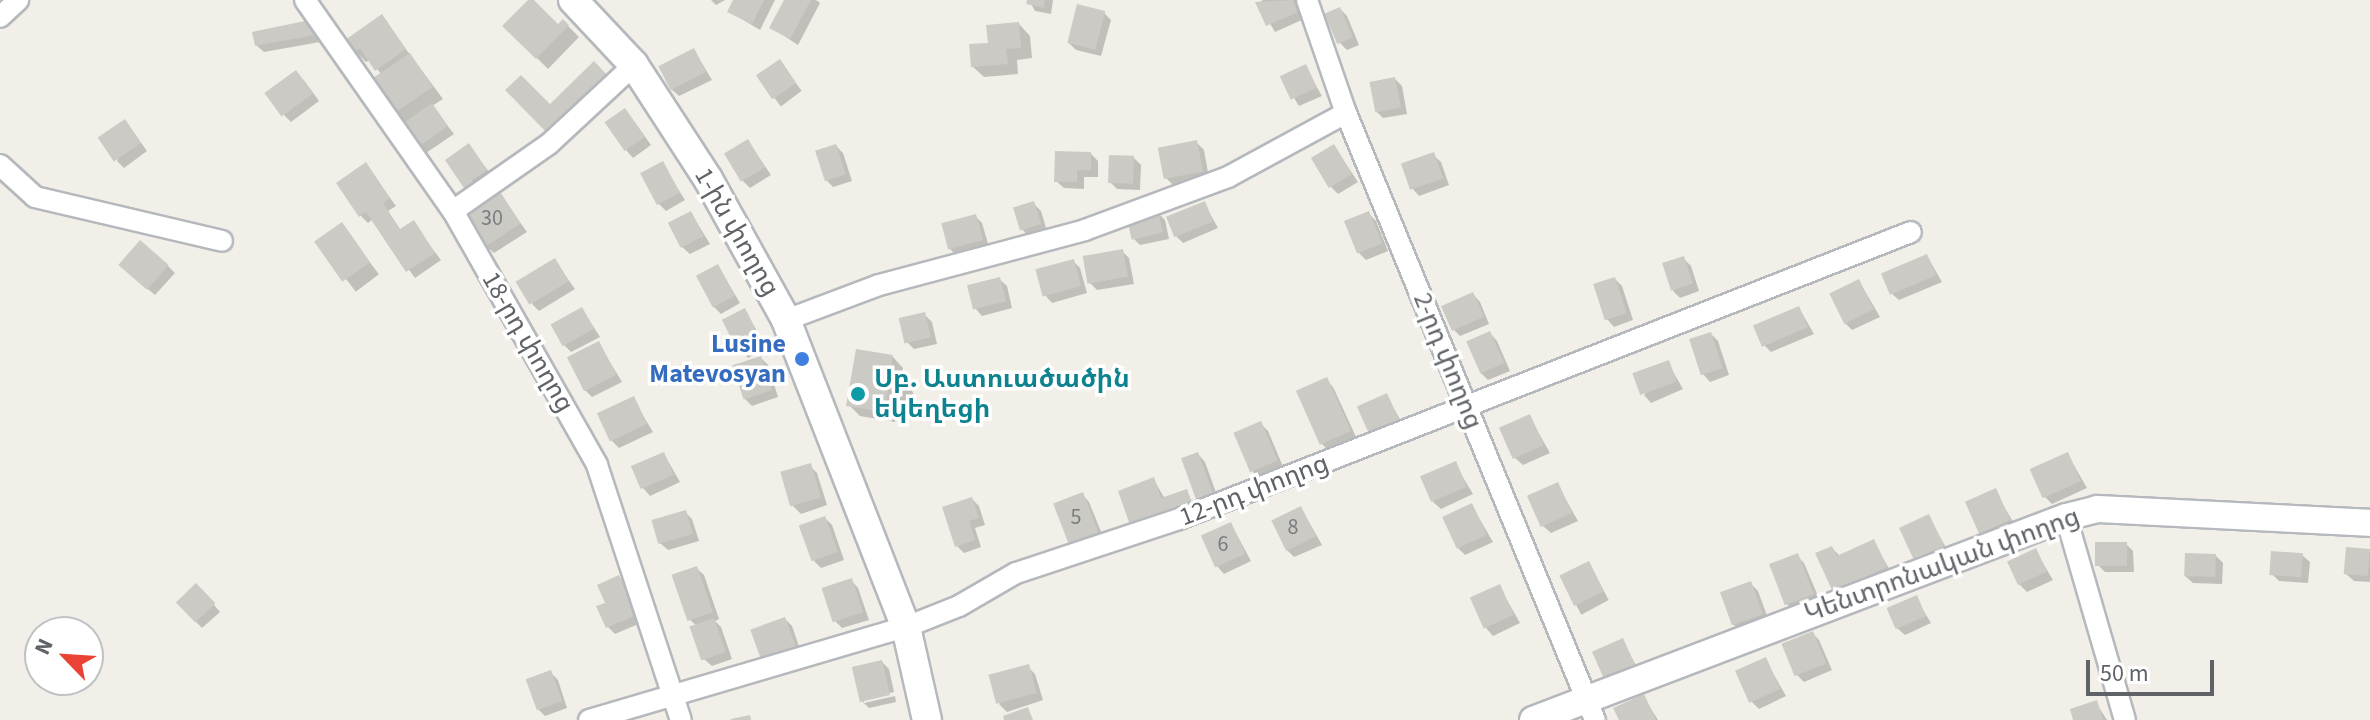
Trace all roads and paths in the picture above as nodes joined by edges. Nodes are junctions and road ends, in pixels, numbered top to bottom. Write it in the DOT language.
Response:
graph roads {
  1 [pos="18,0"];
  2 [pos="305,0"];
  3 [pos="573,0"];
  4 [pos="1307,0"];
  5 [pos="0,17"];
  6 [pos="634,65"];
  7 [pos="1346,113"];
  8 [pos="0,165"];
  9 [pos="453,211"];
  10 [pos="1911,232"];
  11 [pos="222,241"];
  12 [pos="786,320"];
  13 [pos="1467,407"];
  14 [pos="2066,517"];
  15 [pos="2370,523"];
  16 [pos="906,627"];
  17 [pos="676,697"];
  18 [pos="1591,709"];
  19 [pos="589,720"];
  20 [pos="681,720"];
  21 [pos="927,720"];
  22 [pos="1533,720"];
  23 [pos="2125,720"];
  1 -- 5 [label="street"];
  2 -- 9 [label="street, 18-րդ փողոց"];
  3 -- 6 [label="main road, 1-ին փողոց"];
  4 -- 7 [label="street, 2-րդ փողոց"];
  6 -- 9 [label="street"];
  6 -- 12 [label="main road, 1-ին փողոց"];
  7 -- 12 [label="street"];
  7 -- 13 [label="street, 2-րդ փողոց"];
  8 -- 11 [label="street"];
  9 -- 17 [label="street, 18-րդ փողոց"];
  10 -- 13 [label="street, 12-րդ փողոց"];
  12 -- 16 [label="main road, 1-ին փողոց"];
  13 -- 16 [label="street, 12-րդ փողոց"];
  13 -- 18 [label="street, 2-րդ փողոց"];
  14 -- 15 [label="street, Կենտրոնական փողոց"];
  14 -- 18 [label="street, Կենտրոնական փողոց"];
  14 -- 23 [label="street"];
  16 -- 17 [label="street, 12-րդ փողոց"];
  16 -- 21 [label="main road, 1-ին փողոց"];
  17 -- 19 [label="street, 12-րդ փողոց"];
  17 -- 20 [label="street, 18-րդ փողոց"];
  18 -- 22 [label="street, Կենտրոնական փողոց"];
}
